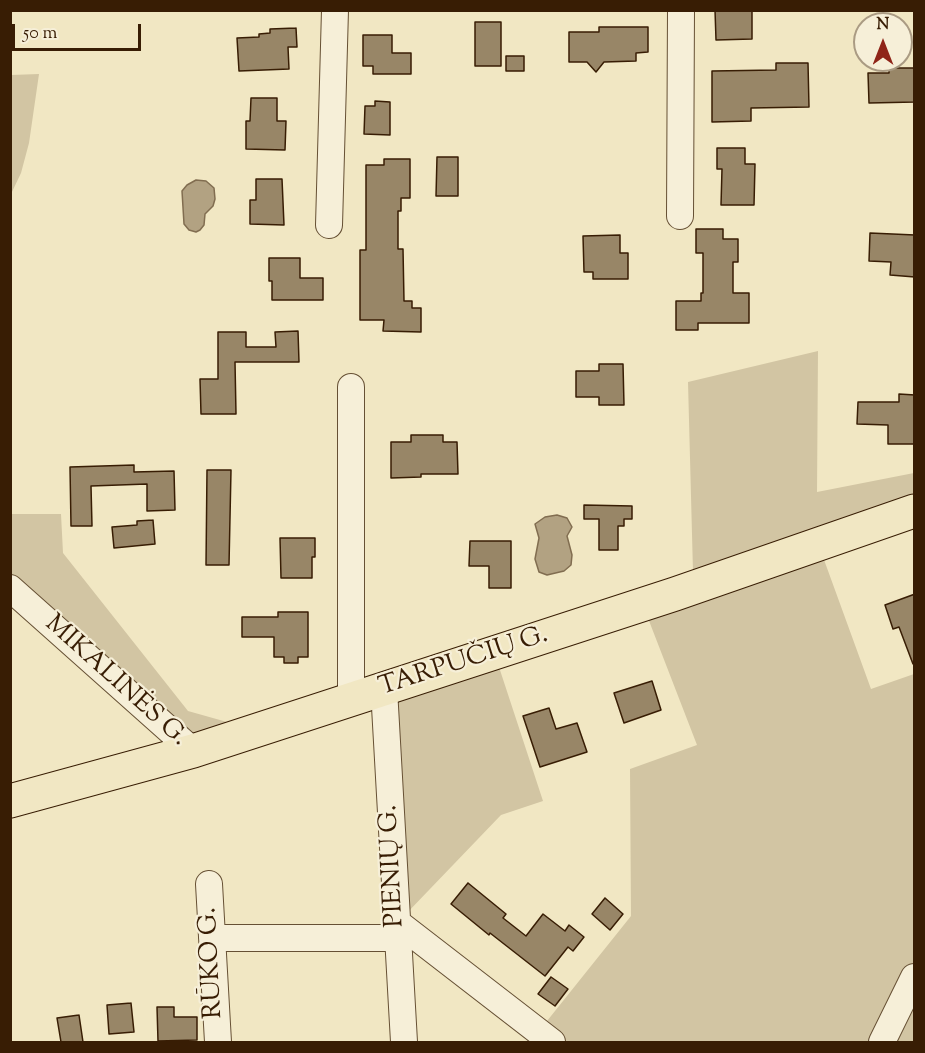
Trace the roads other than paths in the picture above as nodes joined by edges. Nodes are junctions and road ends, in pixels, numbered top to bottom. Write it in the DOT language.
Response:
graph roads {
  1 [pos="335,10"];
  2 [pos="681,10"];
  3 [pos="680,216"];
  4 [pos="329,225"];
  5 [pos="351,387"];
  6 [pos="915,511"];
  7 [pos="10,588"];
  8 [pos="384,689"];
  9 [pos="351,700"];
  10 [pos="194,751"];
  11 [pos="10,801"];
  12 [pos="209,884"];
  13 [pos="398,930"];
  14 [pos="212,938"];
  15 [pos="915,977"];
  16 [pos="218,1042"];
  17 [pos="404,1042"];
  18 [pos="552,1042"];
  19 [pos="882,1042"];
  1 -- 4 [label="street"];
  2 -- 3 [label="street"];
  5 -- 9 [label="street"];
  6 -- 8 [label="main road, TARPUČIŲ G."];
  7 -- 10 [label="street, MIKALINĖS G."];
  8 -- 9 [label="main road, TARPUČIŲ G."];
  8 -- 13 [label="street, PIENIŲ G."];
  9 -- 10 [label="main road, TARPUČIŲ G."];
  10 -- 11 [label="main road, TARPUČIŲ G."];
  12 -- 14 [label="street, RŪKO G."];
  13 -- 14 [label="street"];
  13 -- 17 [label="street, PIENIŲ G."];
  13 -- 18 [label="street"];
  14 -- 16 [label="street, RŪKO G."];
  15 -- 19 [label="street"];
}
